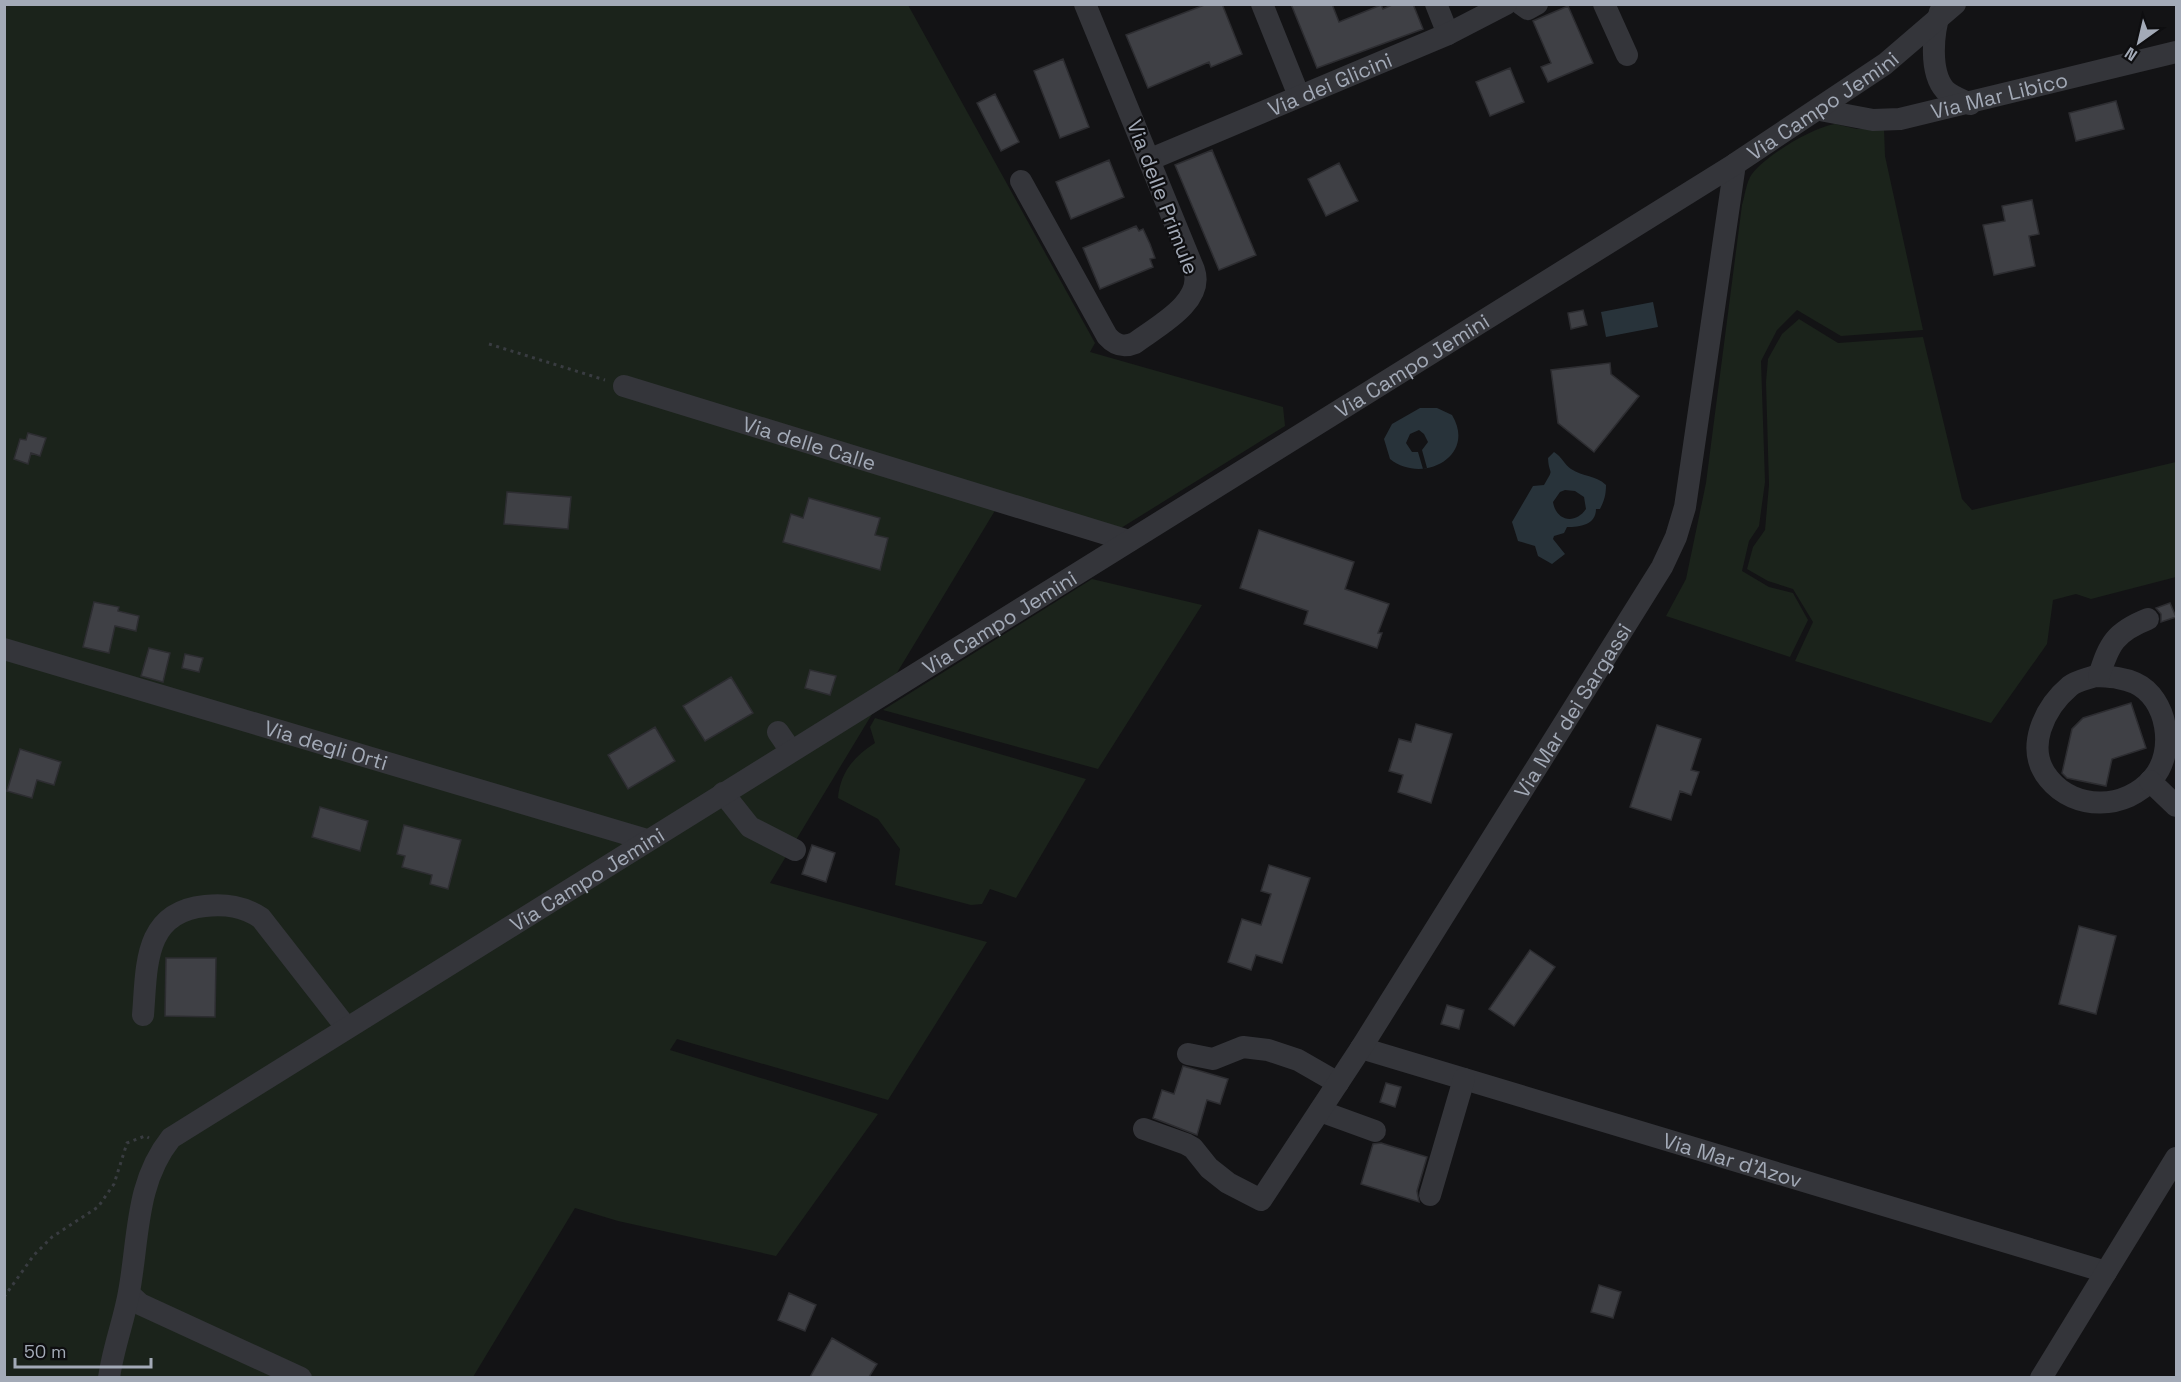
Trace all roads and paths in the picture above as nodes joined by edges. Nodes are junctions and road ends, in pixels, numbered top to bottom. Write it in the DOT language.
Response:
graph roads {
  1 [pos="1085,4"];
  2 [pos="1262,4"];
  3 [pos="1436,4"];
  4 [pos="1506,4"];
  5 [pos="1521,4"];
  6 [pos="1536,4"];
  7 [pos="1604,4"];
  8 [pos="1955,4"];
  9 [pos="1940,12"];
  10 [pos="1448,34"];
  11 [pos="2176,52"];
  12 [pos="1627,56"];
  13 [pos="1299,96"];
  14 [pos="1970,104"];
  15 [pos="1820,110"];
  16 [pos="1150,159"];
  17 [pos="1735,164"];
  18 [pos="1021,181"];
  19 [pos="489,344"];
  20 [pos="624,386"];
  21 [pos="1129,541"];
  22 [pos="2148,619"];
  23 [pos="4,649"];
  24 [pos="2099,676"];
  25 [pos="778,732"];
  26 [pos="791,751"];
  27 [pos="2150,781"];
  28 [pos="723,794"];
  29 [pos="2176,806"];
  30 [pos="647,840"];
  31 [pos="795,850"];
  32 [pos="143,1015"];
  33 [pos="346,1027"];
  34 [pos="1361,1048"];
  35 [pos="1188,1054"];
  36 [pos="1464,1079"];
  37 [pos="1338,1083"];
  38 [pos="1320,1111"];
  39 [pos="1144,1129"];
  40 [pos="1375,1131"];
  41 [pos="164,1147"];
  42 [pos="2176,1158"];
  43 [pos="1430,1195"];
  44 [pos="2106,1272"];
  45 [pos="129,1294"];
  46 [pos="4,1297"];
  47 [pos="109,1377"];
  48 [pos="301,1377"];
  49 [pos="2041,1377"];
  1 -- 16 [label="street, Via delle Primule"];
  2 -- 13 [label="street"];
  3 -- 10 [label="street"];
  4 -- 10 [label="street, Via dei Glicini"];
  5 -- 6 [label="street"];
  7 -- 12 [label="street"];
  8 -- 9 [label="street, Via Campo Jemini"];
  9 -- 14 [label="street"];
  9 -- 15 [label="street, Via Campo Jemini"];
  10 -- 13 [label="street, Via dei Glicini"];
  11 -- 14 [label="street, Via Mar Libico"];
  13 -- 16 [label="street, Via dei Glicini"];
  14 -- 15 [label="street, Via Mar Libico"];
  15 -- 17 [label="street, Via Campo Jemini"];
  16 -- 18 [label="street, Via delle Primule"];
  17 -- 21 [label="street, Via Campo Jemini"];
  17 -- 34 [label="street, Via Mar dei Sargassi"];
  19 -- 20 [label="path"];
  20 -- 21 [label="street, Via delle Calle"];
  21 -- 26 [label="street, Via Campo Jemini"];
  22 -- 24 [label="street"];
  23 -- 30 [label="street, Via degli Orti"];
  24 -- 27 [label="street"];
  24 -- 27 [label="street"];
  25 -- 26 [label="street"];
  26 -- 28 [label="street, Via Campo Jemini"];
  27 -- 29 [label="street"];
  28 -- 30 [label="street, Via Campo Jemini"];
  28 -- 31 [label="street"];
  30 -- 33 [label="street, Via Campo Jemini"];
  32 -- 33 [label="street"];
  33 -- 41 [label="street, Via Campo Jemini"];
  34 -- 36 [label="street, Via Mar d'Azov"];
  34 -- 37 [label="street, Via Mar dei Sargassi"];
  35 -- 37 [label="street"];
  36 -- 43 [label="street"];
  36 -- 44 [label="street, Via Mar d'Azov"];
  37 -- 38 [label="street, Via Mar dei Sargassi"];
  38 -- 39 [label="street, Via Mar dei Sargassi"];
  38 -- 40 [label="street"];
  41 -- 45 [label="street, Via Campo Jemini"];
  41 -- 46 [label="path"];
  42 -- 44 [label="street"];
  44 -- 49 [label="street"];
  45 -- 47 [label="street, Via Campo Jemini"];
  45 -- 48 [label="street"];
}
